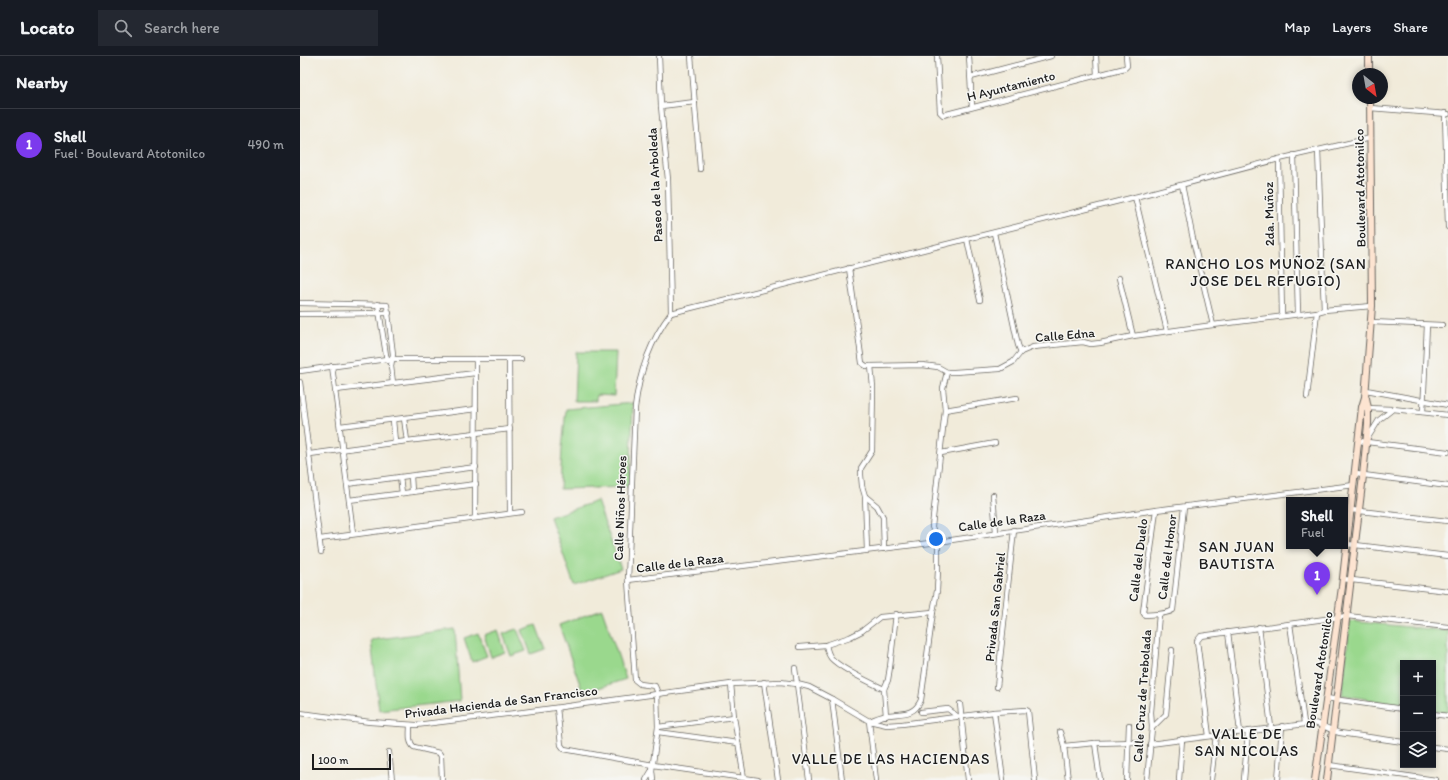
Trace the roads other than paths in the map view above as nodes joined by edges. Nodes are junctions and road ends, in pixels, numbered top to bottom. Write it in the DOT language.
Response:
graph roads {
  1 [pos="659,56"];
  2 [pos="691,56"];
  3 [pos="937,56"];
  4 [pos="969,56"];
  5 [pos="1051,56"];
  6 [pos="1096,56"];
  7 [pos="1126,56"];
  8 [pos="1369,56"];
  9 [pos="1369,68"];
  10 [pos="1097,75"];
  11 [pos="971,78"];
  12 [pos="695,102"];
  13 [pos="1370,104"];
  14 [pos="661,106"];
  15 [pos="972,107"];
  16 [pos="1370,108"];
  17 [pos="1446,114"];
  18 [pos="1371,138"];
  19 [pos="1318,150"];
  20 [pos="1294,155"];
  21 [pos="1279,159"];
  22 [pos="700,169"];
  23 [pos="1182,185"];
  24 [pos="1135,198"];
  25 [pos="1448,227"];
  26 [pos="994,233"];
  27 [pos="967,239"];
  28 [pos="849,268"];
  29 [pos="1120,278"];
  30 [pos="980,300"];
  31 [pos="300,303"];
  32 [pos="378,304"];
  33 [pos="1372,306"];
  34 [pos="1324,310"];
  35 [pos="1317,312"];
  36 [pos="379,313"];
  37 [pos="389,313"];
  38 [pos="671,313"];
  39 [pos="300,314"];
  40 [pos="1298,314"];
  41 [pos="1282,316"];
  42 [pos="1371,322"];
  43 [pos="1213,324"];
  44 [pos="1427,325"];
  45 [pos="1442,325"];
  46 [pos="1167,332"];
  47 [pos="1133,336"];
  48 [pos="1021,352"];
  49 [pos="387,359"];
  50 [pos="476,359"];
  51 [pos="509,359"];
  52 [pos="521,359"];
  53 [pos="393,360"];
  54 [pos="332,366"];
  55 [pos="391,366"];
  56 [pos="871,366"];
  57 [pos="300,371"];
  58 [pos="947,372"];
  59 [pos="475,373"];
  60 [pos="300,382"];
  61 [pos="392,383"];
  62 [pos="336,390"];
  63 [pos="1365,393"];
  64 [pos="1307,397"];
  65 [pos="1017,398"];
  66 [pos="1423,401"];
  67 [pos="1448,405"];
  68 [pos="1365,408"];
  69 [pos="476,409"];
  70 [pos="1393,409"];
  71 [pos="945,410"];
  72 [pos="1423,412"];
  73 [pos="1448,415"];
  74 [pos="404,418"];
  75 [pos="393,420"];
  76 [pos="340,426"];
  77 [pos="510,429"];
  78 [pos="476,432"];
  79 [pos="407,440"];
  80 [pos="1359,441"];
  81 [pos="1366,441"];
  82 [pos="395,442"];
  83 [pos="995,443"];
  84 [pos="344,450"];
  85 [pos="1448,452"];
  86 [pos="941,453"];
  87 [pos="310,454"];
  88 [pos="476,467"];
  89 [pos="1356,474"];
  90 [pos="411,476"];
  91 [pos="1363,476"];
  92 [pos="400,477"];
  93 [pos="347,484"];
  94 [pos="476,484"];
  95 [pos="1354,485"];
  96 [pos="1448,486"];
  97 [pos="412,492"];
  98 [pos="402,493"];
  99 [pos="993,495"];
  100 [pos="865,496"];
  101 [pos="349,500"];
  102 [pos="1184,507"];
  103 [pos="1156,510"];
  104 [pos="1351,510"];
  105 [pos="1359,511"];
  106 [pos="522,512"];
  107 [pos="510,513"];
  108 [pos="476,518"];
  109 [pos="1448,521"];
  110 [pos="1014,530"];
  111 [pos="996,532"];
  112 [pos="353,533"];
  113 [pos="1348,536"];
  114 [pos="320,538"];
  115 [pos="938,542"];
  116 [pos="1348,544"];
  117 [pos="1354,545"];
  118 [pos="884,548"];
  119 [pos="1346,549"];
  120 [pos="867,550"];
  121 [pos="321,552"];
  122 [pos="1448,556"];
  123 [pos="1343,579"];
  124 [pos="628,580"];
  125 [pos="1351,580"];
  126 [pos="1448,591"];
  127 [pos="933,612"];
  128 [pos="896,614"];
  129 [pos="1158,614"];
  130 [pos="1347,616"];
  131 [pos="1338,618"];
  132 [pos="1290,624"];
  133 [pos="1259,627"];
  134 [pos="1448,627"];
  135 [pos="1228,632"];
  136 [pos="826,645"];
  137 [pos="799,647"];
  138 [pos="1172,650"];
  139 [pos="795,668"];
  140 [pos="764,682"];
  141 [pos="731,684"];
  142 [pos="797,684"];
  143 [pos="997,687"];
  144 [pos="884,689"];
  145 [pos="657,694"];
  146 [pos="1326,698"];
  147 [pos="832,699"];
  148 [pos="1336,699"];
  149 [pos="960,704"];
  150 [pos="918,707"];
  151 [pos="557,708"];
  152 [pos="1400,709"];
  153 [pos="921,712"];
  154 [pos="994,712"];
  155 [pos="300,713"];
  156 [pos="1436,714"];
  157 [pos="886,716"];
  158 [pos="959,716"];
  159 [pos="1448,716"];
  160 [pos="734,717"];
  161 [pos="925,720"];
  162 [pos="869,721"];
  163 [pos="1304,723"];
  164 [pos="410,725"];
  165 [pos="1129,725"];
  166 [pos="1322,725"];
  167 [pos="1282,726"];
  168 [pos="1271,727"];
  169 [pos="1152,728"];
  170 [pos="658,729"];
  171 [pos="1248,731"];
  172 [pos="1333,731"];
  173 [pos="1060,732"];
  174 [pos="1240,732"];
  175 [pos="1216,735"];
  176 [pos="1209,736"];
  177 [pos="1182,739"];
  178 [pos="1137,742"];
  179 [pos="1400,742"];
  180 [pos="738,743"];
  181 [pos="1095,743"];
  182 [pos="1128,743"];
  183 [pos="1150,744"];
  184 [pos="1064,746"];
  185 [pos="1436,747"];
  186 [pos="1448,749"];
  187 [pos="389,752"];
  188 [pos="1329,765"];
  189 [pos="653,767"];
  190 [pos="744,778"];
  191 [pos="392,780"];
  192 [pos="442,780"];
  193 [pos="646,780"];
  194 [pos="653,780"];
  195 [pos="758,780"];
  196 [pos="778,780"];
  197 [pos="809,780"];
  198 [pos="842,780"];
  199 [pos="876,780"];
  200 [pos="968,780"];
  201 [pos="1003,780"];
  202 [pos="1035,780"];
  203 [pos="1068,780"];
  204 [pos="1100,780"];
  205 [pos="1127,780"];
  206 [pos="1147,780"];
  207 [pos="1179,780"];
  208 [pos="1211,780"];
  209 [pos="1244,780"];
  210 [pos="1278,780"];
  211 [pos="1314,780"];
  212 [pos="1327,780"];
  213 [pos="1436,780"];
  1 -- 14 [label="street, Paseo de la Arboleda"];
  2 -- 12 [label="street"];
  3 -- 15 [label="street, H Ayuntamiento"];
  4 -- 11 [label="street"];
  5 -- 11 [label="street"];
  6 -- 10 [label="street"];
  7 -- 10 [label="street, H Ayuntamiento"];
  8 -- 9 [label="street"];
  10 -- 15 [label="street, H Ayuntamiento"];
  11 -- 15 [label="street"];
  12 -- 14 [label="street"];
  12 -- 22 [label="street"];
  13 -- 16 [label="street, Boulevard Atotonilco"];
  14 -- 38 [label="street, Paseo de la Arboleda"];
  16 -- 17 [label="street"];
  16 -- 18 [label="street, Boulevard Atotonilco"];
  17 -- 25 [label="street"];
  18 -- 19 [label="street"];
  18 -- 33 [label="street, Boulevard Atotonilco"];
  19 -- 20 [label="street"];
  19 -- 34 [label="street"];
  20 -- 21 [label="street"];
  20 -- 40 [label="street"];
  21 -- 23 [label="street"];
  21 -- 41 [label="street, 2da. Muñoz"];
  23 -- 24 [label="street"];
  23 -- 43 [label="street"];
  24 -- 26 [label="street"];
  24 -- 46 [label="street"];
  26 -- 27 [label="street"];
  26 -- 48 [label="street"];
  27 -- 28 [label="street"];
  27 -- 30 [label="street"];
  28 -- 38 [label="street"];
  28 -- 56 [label="street"];
  29 -- 47 [label="street"];
  31 -- 32 [label="street"];
  32 -- 36 [label="street"];
  32 -- 37 [label="street"];
  33 -- 34 [label="street, Calle Edna"];
  33 -- 42 [label="street, Boulevard Atotonilco"];
  34 -- 35 [label="street, Calle Edna"];
  35 -- 40 [label="street, Calle Edna"];
  35 -- 64 [label="street"];
  36 -- 37 [label="street"];
  36 -- 39 [label="street"];
  36 -- 49 [label="street"];
  37 -- 53 [label="street"];
  38 -- 124 [label="street, Calle Niños Héroes"];
  40 -- 41 [label="street, Calle Edna"];
  41 -- 43 [label="street, Calle Edna"];
  42 -- 44 [label="street"];
  42 -- 63 [label="street, Boulevard Atotonilco"];
  43 -- 46 [label="street, Calle Edna"];
  44 -- 45 [label="street"];
  44 -- 66 [label="street"];
  46 -- 47 [label="street, Calle Edna"];
  47 -- 48 [label="street, Calle Edna"];
  48 -- 58 [label="street, Calle Edna"];
  49 -- 53 [label="street"];
  49 -- 54 [label="street"];
  49 -- 55 [label="street"];
  50 -- 51 [label="street"];
  50 -- 53 [label="street"];
  50 -- 59 [label="street"];
  51 -- 52 [label="street"];
  51 -- 77 [label="street"];
  53 -- 55 [label="street"];
  54 -- 57 [label="street"];
  54 -- 62 [label="street"];
  55 -- 61 [label="street"];
  56 -- 58 [label="street, Calle Edna"];
  56 -- 100 [label="street"];
  58 -- 71 [label="street"];
  59 -- 61 [label="street"];
  59 -- 69 [label="street"];
  60 -- 87 [label="street"];
  61 -- 62 [label="street"];
  62 -- 76 [label="street"];
  63 -- 66 [label="street"];
  63 -- 68 [label="street, Boulevard Atotonilco"];
  65 -- 71 [label="street"];
  66 -- 67 [label="street"];
  66 -- 72 [label="street"];
  68 -- 70 [label="street"];
  68 -- 80 [label="street, Boulevard Atotonilco"];
  68 -- 81 [label="street, Boulevard Atotonilco"];
  69 -- 74 [label="street"];
  69 -- 78 [label="street"];
  70 -- 72 [label="street"];
  70 -- 81 [label="street"];
  71 -- 86 [label="street"];
  72 -- 73 [label="street"];
  74 -- 75 [label="street"];
  74 -- 79 [label="street"];
  75 -- 76 [label="street"];
  75 -- 82 [label="street"];
  76 -- 84 [label="street"];
  77 -- 78 [label="street"];
  77 -- 107 [label="street"];
  78 -- 79 [label="street"];
  78 -- 88 [label="street"];
  79 -- 82 [label="street"];
  80 -- 81 [label="street"];
  80 -- 89 [label="street, Boulevard Atotonilco"];
  81 -- 85 [label="street"];
  81 -- 91 [label="street, Boulevard Atotonilco"];
  82 -- 84 [label="street"];
  83 -- 86 [label="street"];
  84 -- 87 [label="street"];
  84 -- 93 [label="street"];
  86 -- 115 [label="street"];
  87 -- 114 [label="street"];
  88 -- 90 [label="street"];
  88 -- 94 [label="street"];
  89 -- 91 [label="street"];
  89 -- 95 [label="street, Boulevard Atotonilco"];
  90 -- 92 [label="street"];
  90 -- 97 [label="street"];
  91 -- 96 [label="street"];
  91 -- 105 [label="street, Boulevard Atotonilco"];
  92 -- 93 [label="street"];
  92 -- 98 [label="street"];
  93 -- 101 [label="street"];
  94 -- 97 [label="street"];
  94 -- 108 [label="street"];
  95 -- 102 [label="street, Calle de la Raza"];
  95 -- 104 [label="street, Boulevard Atotonilco"];
  97 -- 98 [label="street"];
  98 -- 101 [label="street"];
  99 -- 111 [label="street"];
  100 -- 118 [label="street"];
  100 -- 120 [label="street"];
  101 -- 112 [label="street"];
  102 -- 103 [label="street, Calle de la Raza"];
  102 -- 129 [label="street, Calle del Honor"];
  103 -- 110 [label="street, Calle de la Raza"];
  103 -- 129 [label="street, Calle del Duelo"];
  104 -- 105 [label="street"];
  104 -- 113 [label="street, Boulevard Atotonilco"];
  105 -- 109 [label="street"];
  105 -- 117 [label="street, Boulevard Atotonilco"];
  106 -- 107 [label="street"];
  107 -- 108 [label="street"];
  108 -- 112 [label="street"];
  110 -- 111 [label="street, Calle de la Raza"];
  110 -- 143 [label="street, Privada San Gabriel"];
  111 -- 115 [label="street, Calle de la Raza"];
  112 -- 114 [label="street"];
  114 -- 121 [label="street"];
  115 -- 118 [label="street, Calle de la Raza"];
  115 -- 127 [label="street"];
  116 -- 117 [label="street"];
  117 -- 122 [label="street"];
  117 -- 125 [label="street, Boulevard Atotonilco"];
  118 -- 120 [label="street, Calle de la Raza"];
  119 -- 123 [label="street, Boulevard Atotonilco"];
  120 -- 124 [label="street, Calle de la Raza"];
  123 -- 125 [label="street"];
  123 -- 131 [label="street, Boulevard Atotonilco"];
  124 -- 145 [label="street, Calle Niños Héroes"];
  125 -- 126 [label="street"];
  125 -- 130 [label="street, Boulevard Atotonilco"];
  127 -- 128 [label="street"];
  127 -- 150 [label="street"];
  128 -- 136 [label="street"];
  128 -- 144 [label="street"];
  129 -- 169 [label="street, Calle Cruz de Trebolada"];
  130 -- 131 [label="street"];
  130 -- 134 [label="street"];
  130 -- 148 [label="street, Boulevard Atotonilco"];
  131 -- 132 [label="street"];
  131 -- 146 [label="street, Boulevard Atotonilco"];
  132 -- 133 [label="street"];
  132 -- 163 [label="street"];
  133 -- 135 [label="street"];
  133 -- 168 [label="street"];
  135 -- 174 [label="street"];
  135 -- 176 [label="street"];
  136 -- 137 [label="street"];
  136 -- 144 [label="street"];
  138 -- 169 [label="street"];
  139 -- 142 [label="street"];
  140 -- 141 [label="street, Privada Hacienda de San Francisco"];
  140 -- 142 [label="street, Privada Hacienda de San Francisco"];
  140 -- 196 [label="street"];
  141 -- 145 [label="street, Privada Hacienda de San Francisco"];
  141 -- 160 [label="street"];
  142 -- 147 [label="street, Privada Hacienda de San Francisco"];
  142 -- 197 [label="street"];
  144 -- 157 [label="street"];
  145 -- 151 [label="street, Privada Hacienda de San Francisco"];
  145 -- 170 [label="street"];
  146 -- 148 [label="street"];
  146 -- 166 [label="street, Boulevard Atotonilco"];
  147 -- 162 [label="street, Privada Hacienda de San Francisco"];
  147 -- 198 [label="street"];
  148 -- 152 [label="street"];
  148 -- 172 [label="street, Boulevard Atotonilco"];
  149 -- 158 [label="street"];
  150 -- 153 [label="street"];
  150 -- 157 [label="street"];
  151 -- 164 [label="street, Privada Hacienda de San Francisco"];
  151 -- 189 [label="street"];
  153 -- 158 [label="street"];
  153 -- 161 [label="street"];
  154 -- 158 [label="street, Privada Hacienda de San Francisco"];
  154 -- 201 [label="street"];
  154 -- 202 [label="street, Privada Hacienda de San Francisco"];
  155 -- 164 [label="street, Privada Hacienda de San Francisco"];
  156 -- 159 [label="street"];
  157 -- 162 [label="street"];
  158 -- 161 [label="street, Privada Hacienda de San Francisco"];
  158 -- 200 [label="street"];
  160 -- 170 [label="street"];
  160 -- 180 [label="street"];
  161 -- 162 [label="street, Privada Hacienda de San Francisco"];
  162 -- 199 [label="street"];
  163 -- 166 [label="street"];
  163 -- 167 [label="street"];
  164 -- 192 [label="street"];
  165 -- 182 [label="street"];
  166 -- 172 [label="street"];
  166 -- 211 [label="street, Boulevard Atotonilco"];
  167 -- 168 [label="street"];
  167 -- 210 [label="street"];
  168 -- 171 [label="street"];
  169 -- 183 [label="street, Calle Cruz de Trebolada"];
  170 -- 180 [label="street"];
  170 -- 189 [label="street"];
  171 -- 174 [label="street"];
  171 -- 209 [label="street"];
  172 -- 179 [label="street"];
  172 -- 188 [label="street, Boulevard Atotonilco"];
  173 -- 184 [label="street"];
  174 -- 175 [label="street"];
  175 -- 176 [label="street"];
  175 -- 208 [label="street"];
  176 -- 177 [label="street"];
  177 -- 183 [label="street"];
  177 -- 207 [label="street"];
  178 -- 182 [label="street"];
  180 -- 190 [label="street"];
  181 -- 182 [label="street"];
  181 -- 184 [label="street"];
  181 -- 204 [label="street"];
  182 -- 205 [label="street"];
  183 -- 206 [label="street, Calle Cruz de Trebolada"];
  184 -- 203 [label="street"];
  185 -- 186 [label="street"];
  187 -- 191 [label="street"];
  188 -- 212 [label="street, Boulevard Atotonilco"];
  188 -- 213 [label="street"];
  189 -- 190 [label="street"];
  189 -- 193 [label="street"];
  189 -- 194 [label="street"];
  190 -- 195 [label="street"];
}
